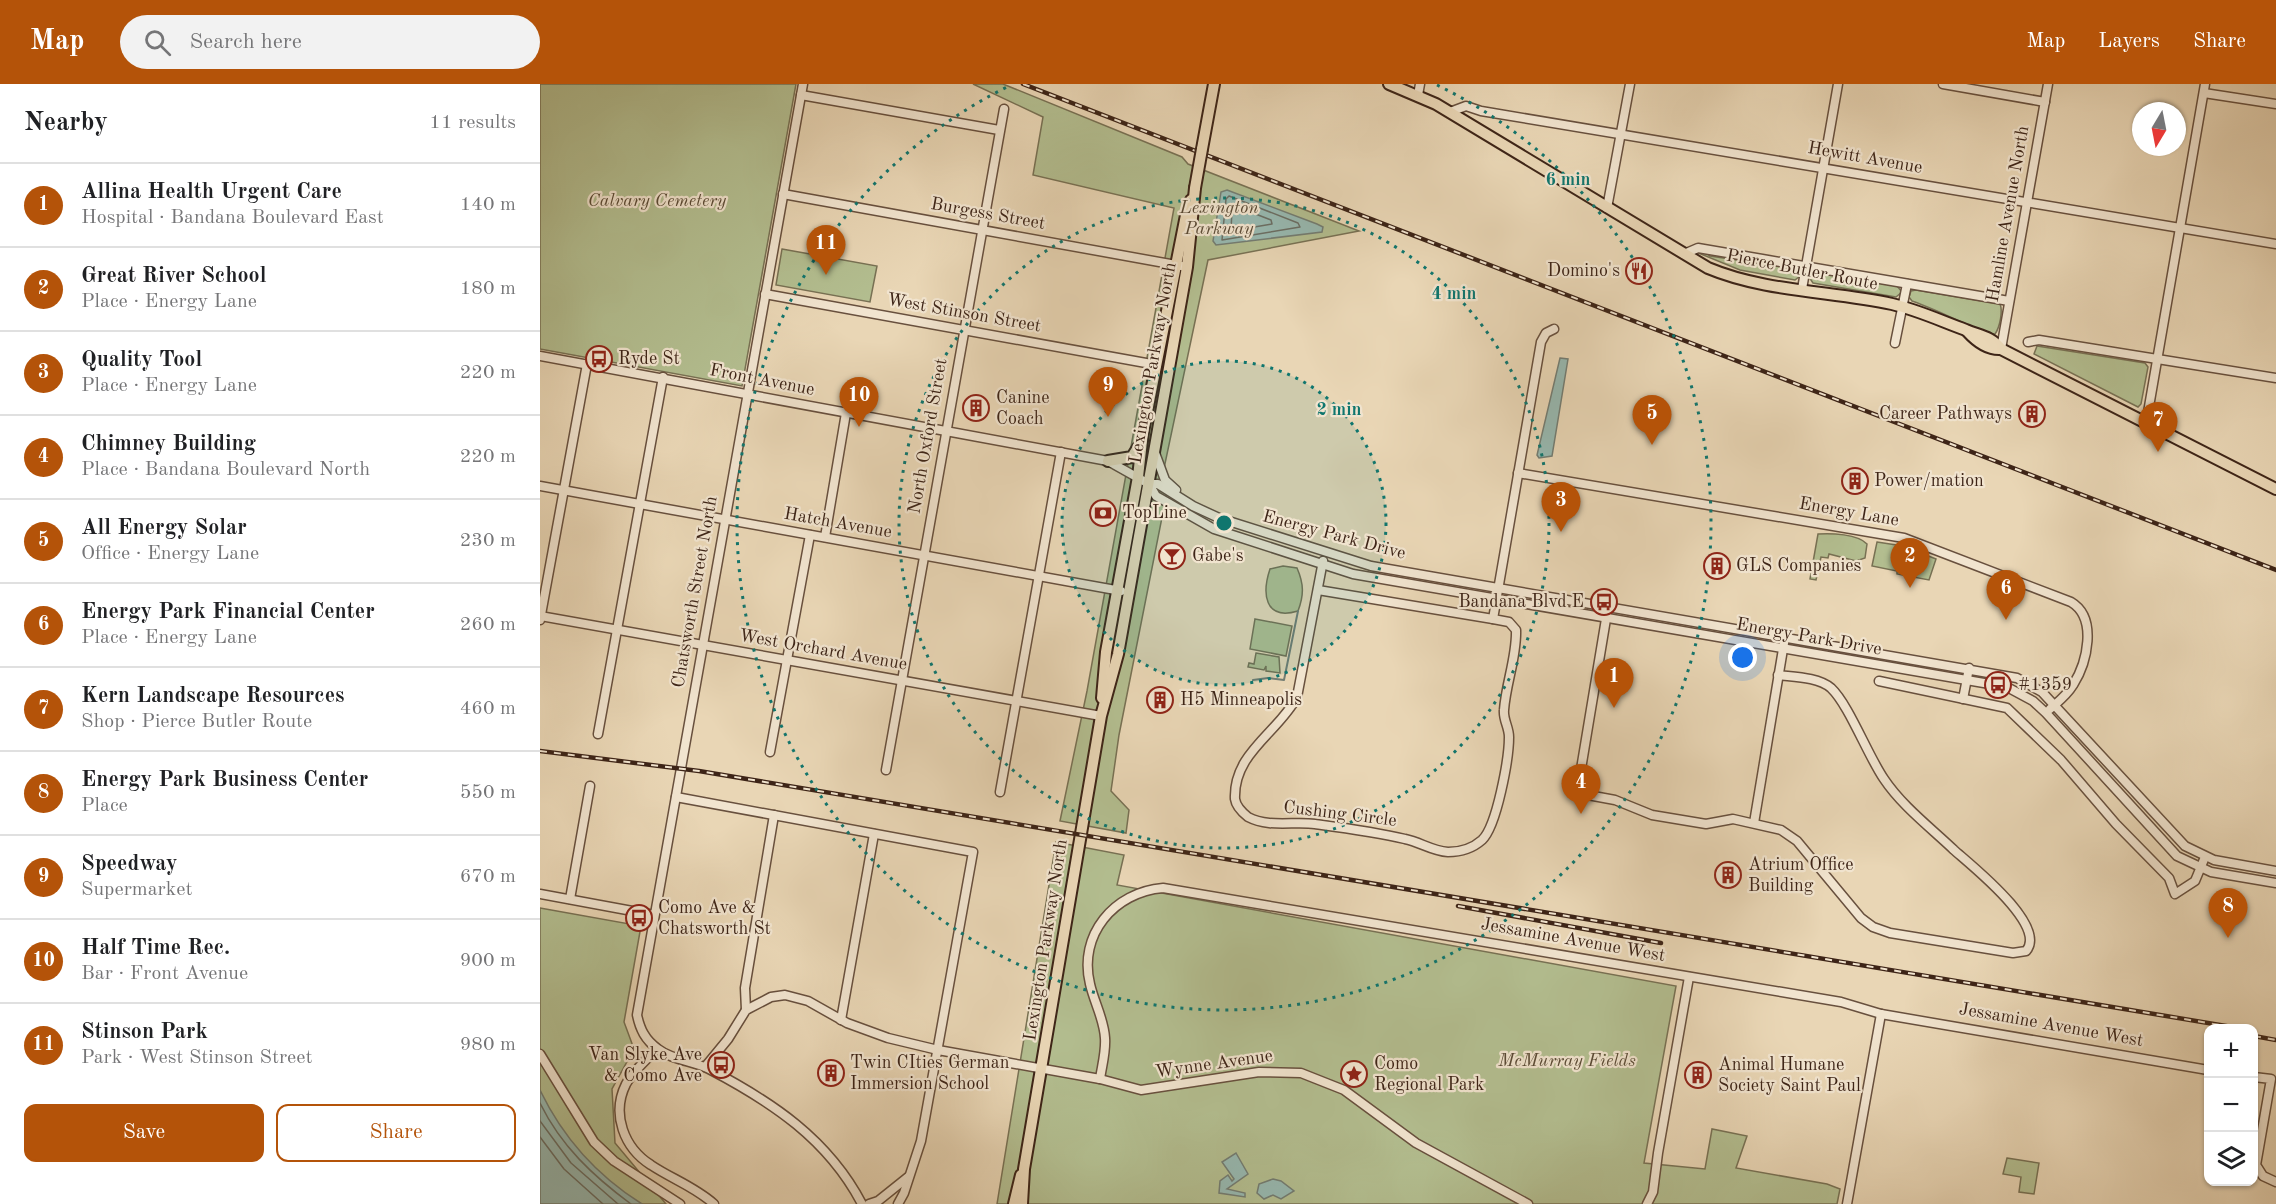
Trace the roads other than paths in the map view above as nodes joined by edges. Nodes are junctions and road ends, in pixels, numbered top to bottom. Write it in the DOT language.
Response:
graph roads {
  1 [pos="802,84"];
  2 [pos="1214,84"];
  3 [pos="1389,84"];
  4 [pos="1630,84"];
  5 [pos="1838,84"];
  6 [pos="1943,84"];
  7 [pos="2048,84"];
  8 [pos="2204,88"];
  9 [pos="1419,90"];
  10 [pos="801,95"];
  11 [pos="2045,102"];
  12 [pos="2276,104"];
  13 [pos="1004,109"];
  14 [pos="1450,112"];
  15 [pos="999,130"];
  16 [pos="1621,133"];
  17 [pos="1823,167"];
  18 [pos="1196,188"];
  19 [pos="783,194"];
  20 [pos="2027,202"];
  21 [pos="1607,208"];
  22 [pos="2180,228"];
  23 [pos="983,230"];
  24 [pos="2276,244"];
  25 [pos="1684,254"];
  26 [pos="1175,265"];
  27 [pos="1187,267"];
  28 [pos="1806,267"];
  29 [pos="1907,284"];
  30 [pos="1802,288"];
  31 [pos="765,294"];
  32 [pos="2009,301"];
  33 [pos="1903,306"];
  34 [pos="1554,329"];
  35 [pos="964,330"];
  36 [pos="2028,342"];
  37 [pos="1895,343"];
  38 [pos="2001,349"];
  39 [pos="540,356"];
  40 [pos="2157,358"];
  41 [pos="587,364"];
  42 [pos="1157,365"];
  43 [pos="663,377"];
  44 [pos="2276,378"];
  45 [pos="747,395"];
  46 [pos="846,413"];
  47 [pos="2146,424"];
  48 [pos="946,431"];
  49 [pos="1143,437"];
  50 [pos="1061,452"];
  51 [pos="1154,452"];
  52 [pos="1108,460"];
  53 [pos="1518,473"];
  54 [pos="1138,477"];
  55 [pos="1149,484"];
  56 [pos="540,486"];
  57 [pos="2276,489"];
  58 [pos="563,491"];
  59 [pos="1189,503"];
  60 [pos="640,504"];
  61 [pos="725,519"];
  62 [pos="810,535"];
  63 [pos="825,537"];
  64 [pos="1325,552"];
  65 [pos="924,555"];
  66 [pos="1323,564"];
  67 [pos="1038,576"];
  68 [pos="1117,590"];
  69 [pos="1318,590"];
  70 [pos="1129,594"];
  71 [pos="1497,594"];
  72 [pos="1608,607"];
  73 [pos="540,618"];
  74 [pos="1493,619"];
  75 [pos="1606,619"];
  76 [pos="618,630"];
  77 [pos="1785,637"];
  78 [pos="702,645"];
  79 [pos="1783,649"];
  80 [pos="787,660"];
  81 [pos="1969,668"];
  82 [pos="1778,675"];
  83 [pos="1966,680"];
  84 [pos="902,681"];
  85 [pos="1879,681"];
  86 [pos="1964,699"];
  87 [pos="1016,700"];
  88 [pos="2054,705"];
  89 [pos="2046,713"];
  90 [pos="1101,716"];
  91 [pos="598,734"];
  92 [pos="770,752"];
  93 [pos="886,770"];
  94 [pos="591,786"];
  95 [pos="1000,792"];
  96 [pos="676,797"];
  97 [pos="774,815"];
  98 [pos="1754,823"];
  99 [pos="874,834"];
  100 [pos="2205,857"];
  101 [pos="2202,869"];
  102 [pos="2276,871"];
  103 [pos="2276,883"];
  104 [pos="540,894"];
  105 [pos="570,899"];
  106 [pos="654,915"];
  107 [pos="1689,977"];
  108 [pos="746,1010"];
  109 [pos="1881,1014"];
  110 [pos="841,1020"];
  111 [pos="657,1049"];
  112 [pos="938,1050"];
  113 [pos="540,1054"];
  114 [pos="705,1067"];
  115 [pos="1046,1069"];
  116 [pos="2204,1069"];
  117 [pos="2258,1078"];
  118 [pos="1100,1079"];
  119 [pos="1024,1169"];
  120 [pos="908,1177"];
  121 [pos="2276,1182"];
  122 [pos="680,1204"];
  123 [pos="714,1204"];
  124 [pos="862,1204"];
  125 [pos="869,1204"];
  126 [pos="898,1204"];
  127 [pos="1014,1204"];
  128 [pos="1022,1204"];
  129 [pos="1528,1204"];
  130 [pos="1647,1204"];
  131 [pos="1846,1204"];
  1 -- 10 [label="street, Chatsworth Street North"];
  2 -- 18 [label="main road, bridge"];
  3 -- 9 [label="main road, Pierce Butler Route"];
  4 -- 16 [label="street"];
  5 -- 17 [label="street"];
  6 -- 11 [label="street"];
  7 -- 11 [label="street, Hamline Avenue North"];
  8 -- 12 [label="street"];
  8 -- 22 [label="street"];
  9 -- 14 [label="main road, Pierce Butler Route"];
  10 -- 15 [label="street"];
  10 -- 19 [label="street, Chatsworth Street North"];
  11 -- 20 [label="street, Hamline Avenue North"];
  13 -- 15 [label="street, North Oxford Street"];
  14 -- 16 [label="street, Hewitt Avenue"];
  14 -- 21 [label="main road, Pierce Butler Route"];
  15 -- 23 [label="street, North Oxford Street"];
  16 -- 17 [label="street, Hewitt Avenue"];
  16 -- 21 [label="street"];
  17 -- 20 [label="street, Hewitt Avenue"];
  17 -- 28 [label="street"];
  18 -- 26 [label="main road, Lexington Parkway North"];
  18 -- 27 [label="main road, Lexington Parkway North"];
  19 -- 23 [label="street, Burgess Street"];
  19 -- 31 [label="street, Chatsworth Street North"];
  20 -- 22 [label="street, Hewitt Avenue"];
  20 -- 32 [label="street, Hamline Avenue North"];
  21 -- 25 [label="main road, Pierce Butler Route"];
  22 -- 24 [label="street, Hewitt Avenue"];
  22 -- 40 [label="street"];
  23 -- 26 [label="street, Burgess Street"];
  23 -- 35 [label="street, North Oxford Street"];
  25 -- 28 [label="street"];
  25 -- 30 [label="main road, Pierce Butler Route"];
  26 -- 27 [label="street, Burgess Street"];
  26 -- 42 [label="main road, Lexington Parkway North"];
  27 -- 51 [label="main road, Lexington Parkway North"];
  28 -- 29 [label="street"];
  28 -- 30 [label="street"];
  29 -- 32 [label="street"];
  29 -- 33 [label="street"];
  30 -- 33 [label="main road, Pierce Butler Route"];
  31 -- 35 [label="street, West Stinson Street"];
  31 -- 45 [label="street, Chatsworth Street North"];
  32 -- 38 [label="street, Hamline Avenue North"];
  33 -- 37 [label="street"];
  33 -- 38 [label="main road, Pierce Butler Route"];
  34 -- 53 [label="street"];
  35 -- 42 [label="street, West Stinson Street"];
  35 -- 48 [label="street, North Oxford Street"];
  36 -- 40 [label="street"];
  38 -- 47 [label="main road, Pierce Butler Route"];
  39 -- 41 [label="street, Front Avenue"];
  40 -- 44 [label="street"];
  40 -- 47 [label="street"];
  41 -- 43 [label="street, Front Avenue"];
  41 -- 58 [label="street"];
  42 -- 49 [label="main road, Lexington Parkway North"];
  43 -- 45 [label="street, Front Avenue"];
  43 -- 60 [label="street"];
  45 -- 46 [label="street, Front Avenue"];
  45 -- 61 [label="street, Chatsworth Street North"];
  46 -- 48 [label="street, Front Avenue"];
  46 -- 63 [label="street"];
  47 -- 57 [label="main road, Pierce Butler Route"];
  48 -- 50 [label="street, Front Avenue"];
  48 -- 65 [label="street, North Oxford Street"];
  49 -- 52 [label="main road"];
  49 -- 54 [label="main road, Lexington Parkway North"];
  50 -- 52 [label="street, Front Avenue"];
  50 -- 67 [label="street"];
  51 -- 55 [label="main road, Lexington Parkway North"];
  51 -- 59 [label="street"];
  52 -- 54 [label="street, Front Avenue"];
  53 -- 71 [label="street"];
  53 -- 88 [label="street, Energy Lane"];
  54 -- 55 [label="street, Front Avenue"];
  54 -- 68 [label="main road, Lexington Parkway North"];
  55 -- 59 [label="street, Energy Park Drive"];
  55 -- 66 [label="street, Energy Park Drive"];
  55 -- 70 [label="main road, Lexington Parkway North"];
  56 -- 58 [label="street, Hatch Avenue"];
  58 -- 60 [label="street, Hatch Avenue"];
  58 -- 73 [label="street"];
  59 -- 64 [label="street, Energy Park Drive"];
  60 -- 61 [label="street, Hatch Avenue"];
  60 -- 76 [label="street"];
  61 -- 62 [label="street, Hatch Avenue"];
  61 -- 78 [label="street, Chatsworth Street North"];
  62 -- 63 [label="street, Hatch Avenue"];
  62 -- 80 [label="street"];
  63 -- 65 [label="street, Hatch Avenue"];
  64 -- 66 [label="street, Cushing Circle"];
  64 -- 71 [label="street, Energy Park Drive"];
  65 -- 67 [label="street, Hatch Avenue"];
  65 -- 84 [label="street, North Oxford Street"];
  66 -- 69 [label="street, Cushing Circle"];
  66 -- 71 [label="street, Energy Park Drive"];
  67 -- 68 [label="street, Hatch Avenue"];
  67 -- 87 [label="street"];
  68 -- 70 [label="street, Hatch Avenue"];
  68 -- 90 [label="main road, Lexington Parkway North"];
  69 -- 74 [label="street"];
  69 -- 74 [label="street, Cushing Circle"];
  70 -- 90 [label="main road, Lexington Parkway North"];
  71 -- 72 [label="street, Energy Park Drive"];
  71 -- 74 [label="street"];
  71 -- 75 [label="street, Energy Park Drive"];
  72 -- 75 [label="street"];
  72 -- 77 [label="street, Energy Park Drive"];
  73 -- 76 [label="street, West Orchard Avenue"];
  75 -- 79 [label="street, Energy Park Drive"];
  75 -- 98 [label="street"];
  76 -- 78 [label="street, West Orchard Avenue"];
  76 -- 91 [label="street"];
  77 -- 79 [label="street"];
  77 -- 81 [label="street, Energy Park Drive"];
  78 -- 80 [label="street, West Orchard Avenue"];
  78 -- 96 [label="street, Chatsworth Street North"];
  79 -- 82 [label="street"];
  79 -- 83 [label="street, Energy Park Drive"];
  80 -- 84 [label="street, West Orchard Avenue"];
  80 -- 92 [label="street"];
  81 -- 83 [label="street"];
  81 -- 88 [label="street, Energy Park Drive"];
  82 -- 98 [label="street"];
  82 -- 98 [label="street"];
  83 -- 86 [label="street"];
  83 -- 89 [label="street, Energy Park Drive"];
  84 -- 87 [label="street, West Orchard Avenue"];
  84 -- 93 [label="street, North Oxford Street"];
  85 -- 86 [label="street"];
  86 -- 101 [label="street"];
  87 -- 90 [label="street, West Orchard Avenue"];
  87 -- 95 [label="street"];
  88 -- 89 [label="street, Energy Lane"];
  88 -- 100 [label="street, Energy Park Drive"];
  89 -- 101 [label="street, Energy Park Drive"];
  90 -- 115 [label="main road, Lexington Parkway North"];
  94 -- 105 [label="street"];
  96 -- 97 [label="street"];
  96 -- 106 [label="street, Chatsworth Street North"];
  97 -- 99 [label="street"];
  97 -- 108 [label="street"];
  99 -- 110 [label="street"];
  99 -- 112 [label="street"];
  100 -- 101 [label="street"];
  100 -- 102 [label="street, Energy Park Drive"];
  101 -- 103 [label="street, Energy Park Drive"];
  104 -- 105 [label="street"];
  105 -- 106 [label="street"];
  106 -- 111 [label="street, Chatsworth Street North"];
  107 -- 109 [label="street, Jessamine Avenue West"];
  107 -- 118 [label="street, Jessamine Avenue West"];
  107 -- 130 [label="street"];
  108 -- 110 [label="street, Wynne Avenue"];
  108 -- 114 [label="street"];
  109 -- 116 [label="street, Jessamine Avenue West"];
  109 -- 131 [label="street"];
  110 -- 112 [label="street, Wynne Avenue"];
  111 -- 114 [label="street"];
  111 -- 123 [label="street"];
  112 -- 115 [label="street, Wynne Avenue"];
  112 -- 120 [label="street"];
  113 -- 122 [label="street"];
  114 -- 124 [label="street"];
  115 -- 118 [label="street, Wynne Avenue"];
  115 -- 119 [label="main road, Lexington Parkway North"];
  117 -- 121 [label="street"];
  118 -- 129 [label="street, Wynne Avenue"];
  119 -- 127 [label="main road, Lexington Parkway North"];
  119 -- 128 [label="main road, Lexington Parkway North"];
  120 -- 125 [label="street"];
  120 -- 126 [label="street"];
}
